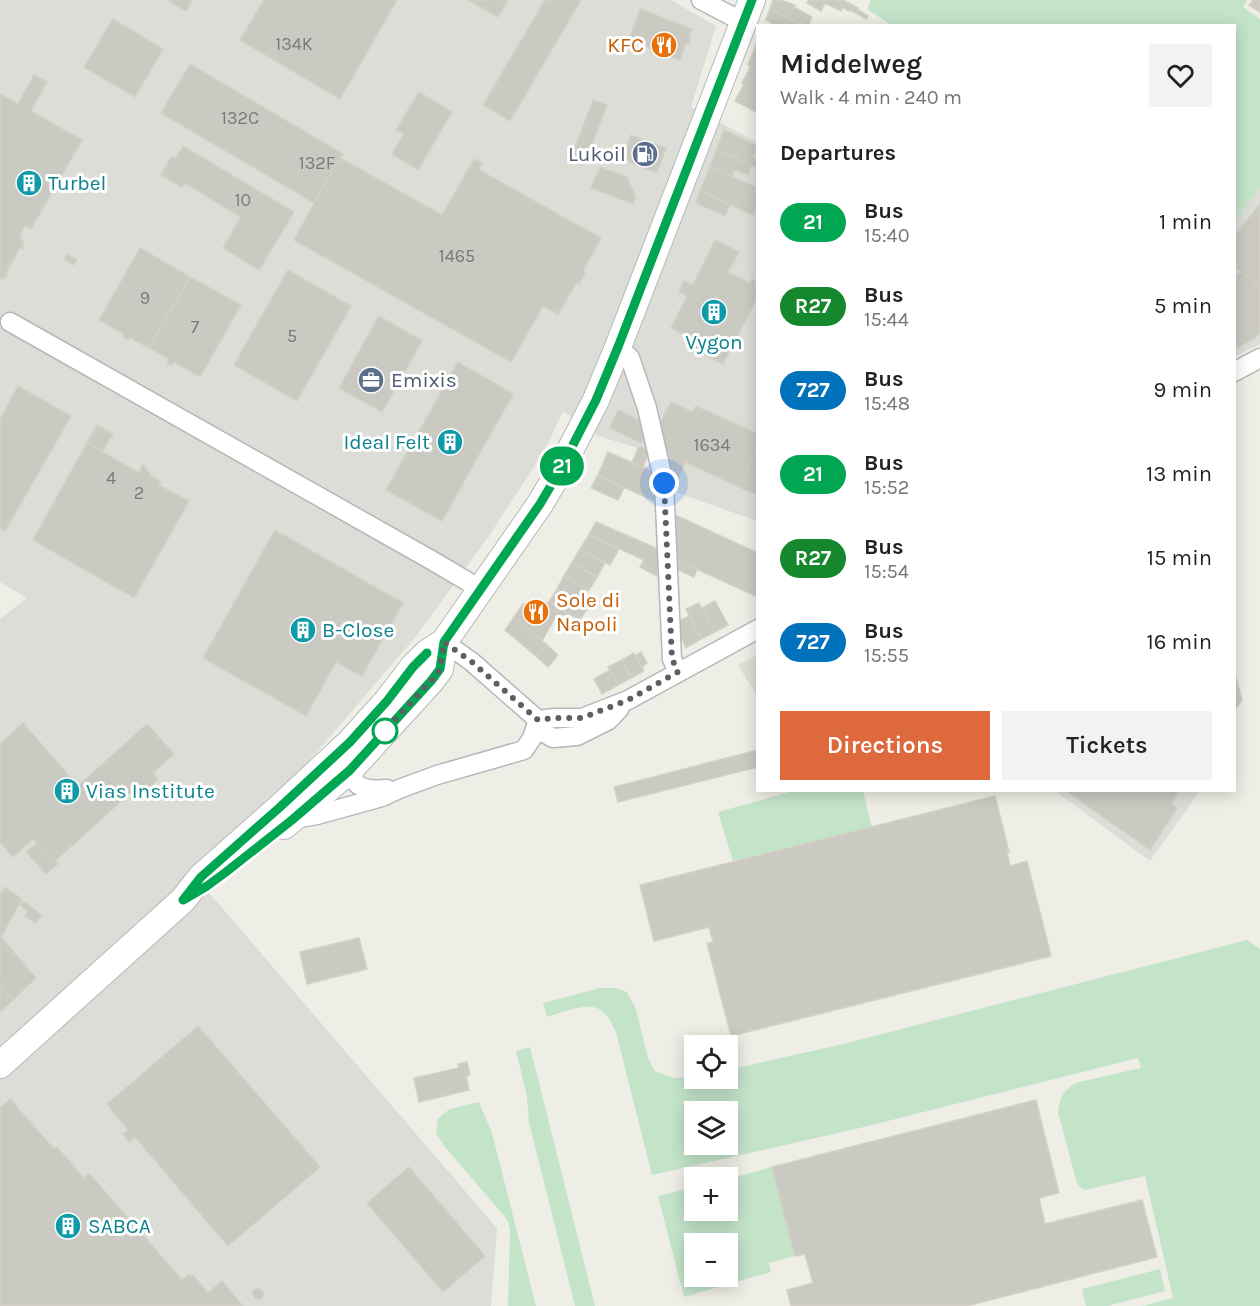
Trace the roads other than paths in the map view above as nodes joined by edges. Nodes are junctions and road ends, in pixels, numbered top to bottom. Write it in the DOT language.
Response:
graph roads {
  1 [pos="701,0"];
  2 [pos="747,11"];
  3 [pos="10,322"];
  4 [pos="618,347"];
  5 [pos="1260,358"];
  6 [pos="1236,371"];
  7 [pos="482,590"];
  8 [pos="756,630"];
  9 [pos="444,642"];
  10 [pos="678,672"];
  11 [pos="538,720"];
  12 [pos="350,742"];
  13 [pos="350,770"];
  14 [pos="399,789"];
  15 [pos="292,820"];
  16 [pos="183,900"];
  17 [pos="0,1065"];
  1 -- 2 [label="street"];
  2 -- 4 [label="main road"];
  3 -- 7 [label="street"];
  4 -- 7 [label="main road"];
  4 -- 10 [label="street"];
  5 -- 6 [label="street"];
  7 -- 9 [label="main road"];
  8 -- 10 [label="street"];
  9 -- 11 [label="street"];
  9 -- 12 [label="main road"];
  9 -- 13 [label="main road"];
  10 -- 11 [label="street"];
  11 -- 14 [label="street"];
  12 -- 13 [label="street"];
  12 -- 16 [label="main road"];
  13 -- 14 [label="street"];
  13 -- 15 [label="main road"];
  14 -- 15 [label="street"];
  15 -- 16 [label="main road"];
  16 -- 17 [label="main road"];
}
